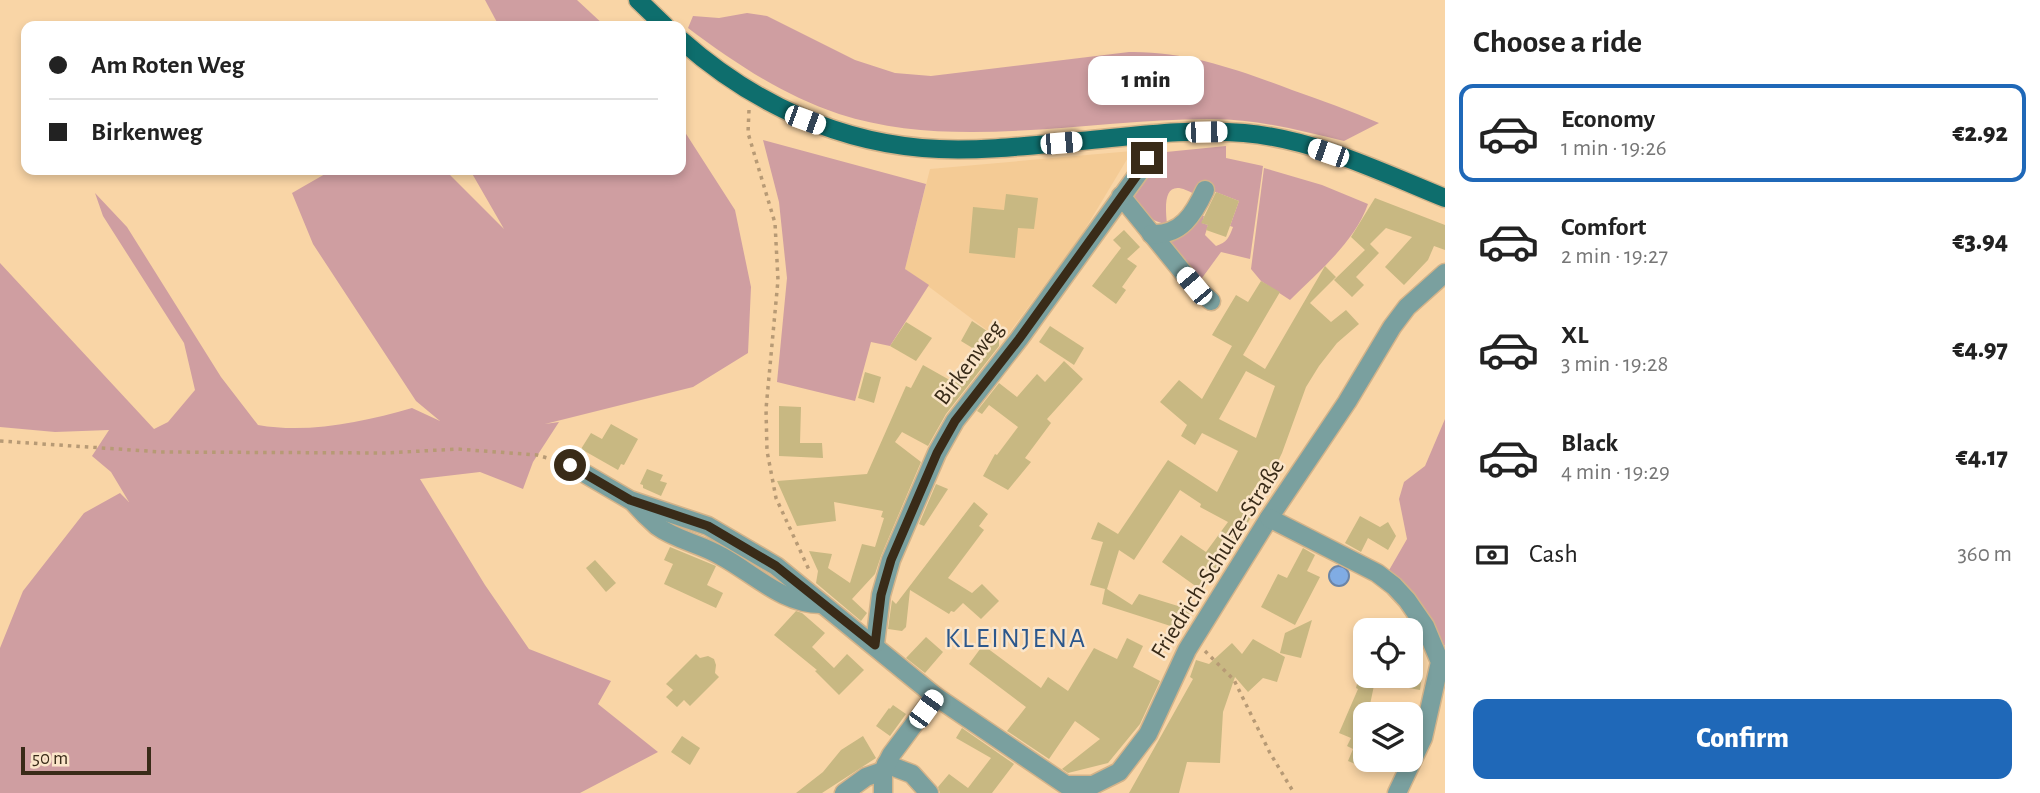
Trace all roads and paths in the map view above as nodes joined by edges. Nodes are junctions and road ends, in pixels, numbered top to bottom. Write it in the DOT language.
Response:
graph roads {
  1 [pos="638,0"];
  2 [pos="660,21"];
  3 [pos="686,44"];
  4 [pos="755,95"];
  5 [pos="1146,135"];
  6 [pos="1205,190"];
  7 [pos="1121,196"];
  8 [pos="1445,198"];
  9 [pos="1151,234"];
  10 [pos="1445,273"];
  11 [pos="1211,301"];
  12 [pos="0,441"];
  13 [pos="570,465"];
  14 [pos="1269,519"];
  15 [pos="825,604"];
  16 [pos="1194,639"];
  17 [pos="875,645"];
  18 [pos="935,696"];
  19 [pos="884,768"];
  20 [pos="1096,789"];
  21 [pos="844,793"];
  22 [pos="883,793"];
  23 [pos="929,793"];
  24 [pos="1294,793"];
  25 [pos="1397,793"];
  1 -- 2 [label="main road"];
  3 -- 4 [label="main road"];
  4 -- 5 [label="main road"];
  4 -- 15 [label="path"];
  5 -- 7 [label="street, Birkenweg"];
  5 -- 8 [label="main road"];
  6 -- 9 [label="street"];
  7 -- 9 [label="street"];
  7 -- 17 [label="street, Birkenweg"];
  9 -- 11 [label="street"];
  10 -- 14 [label="street, Friedrich-Schulze-Straße"];
  12 -- 13 [label="path"];
  13 -- 15 [label="street"];
  14 -- 16 [label="street, Friedrich-Schulze-Straße"];
  14 -- 25 [label="street"];
  15 -- 17 [label="street, Friedrich-Schulze-Straße"];
  16 -- 20 [label="street, Friedrich-Schulze-Straße"];
  16 -- 24 [label="path"];
  17 -- 18 [label="street, Friedrich-Schulze-Straße"];
  18 -- 19 [label="street"];
  18 -- 20 [label="street, Friedrich-Schulze-Straße"];
  19 -- 21 [label="street"];
  19 -- 22 [label="street"];
  19 -- 23 [label="street"];
}
